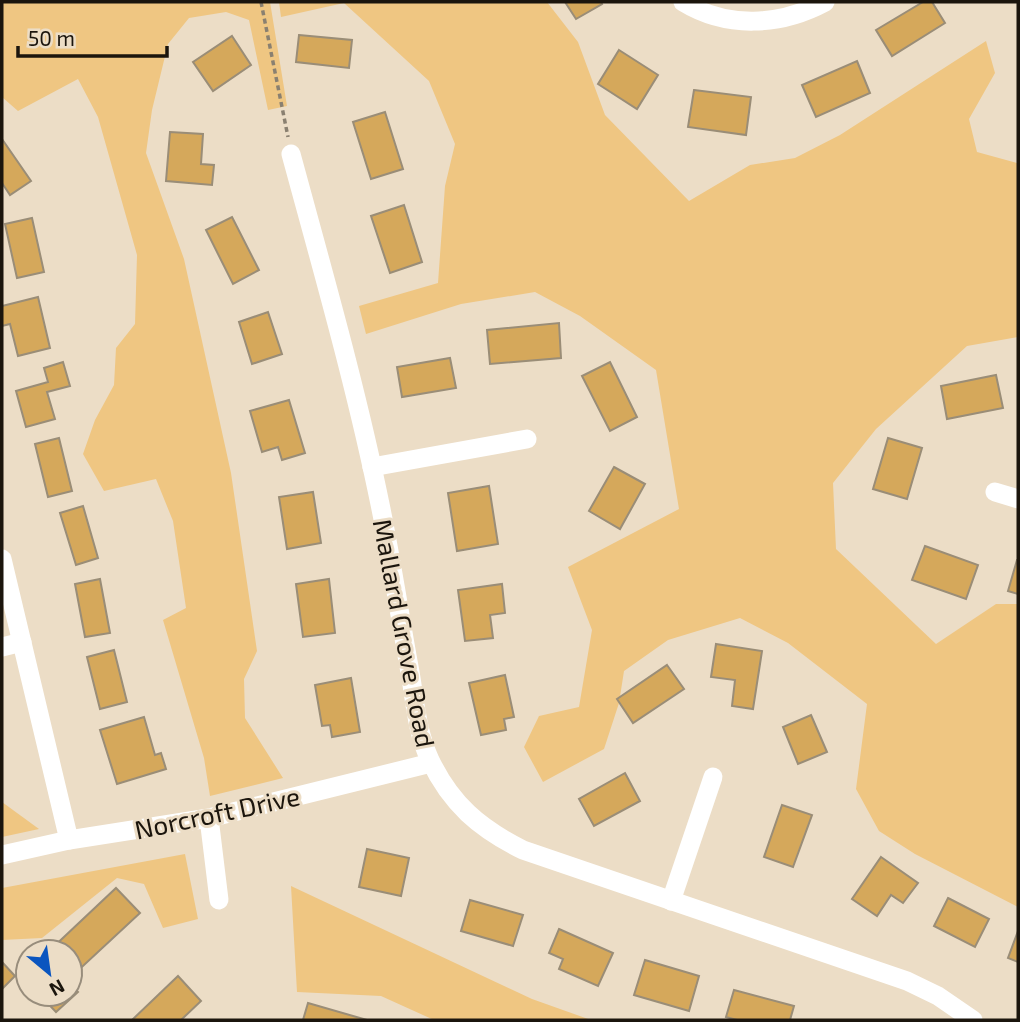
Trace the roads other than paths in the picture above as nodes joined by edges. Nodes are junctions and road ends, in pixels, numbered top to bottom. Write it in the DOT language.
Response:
graph roads {
  1 [pos="683,2"];
  2 [pos="825,2"];
  3 [pos="291,154"];
  4 [pos="527,439"];
  5 [pos="372,467"];
  6 [pos="995,492"];
  7 [pos="1018,499"];
  8 [pos="2,559"];
  9 [pos="22,642"];
  10 [pos="2,647"];
  11 [pos="431,763"];
  12 [pos="713,776"];
  13 [pos="209,818"];
  14 [pos="69,840"];
  15 [pos="2,855"];
  16 [pos="219,900"];
  17 [pos="671,901"];
  18 [pos="973,1020"];
  1 -- 2 [label="street"];
  3 -- 5 [label="street, Mallard Grove Road"];
  4 -- 5 [label="street"];
  5 -- 11 [label="street, Mallard Grove Road"];
  6 -- 7 [label="street"];
  8 -- 9 [label="street"];
  9 -- 10 [label="street"];
  9 -- 14 [label="street"];
  11 -- 13 [label="street, Norcroft Drive"];
  11 -- 17 [label="street, Mallard Grove Road"];
  12 -- 17 [label="street"];
  13 -- 14 [label="street, Norcroft Drive"];
  13 -- 16 [label="street"];
  14 -- 15 [label="street, Norcroft Drive"];
  17 -- 18 [label="street, Mallard Grove Road"];
}
